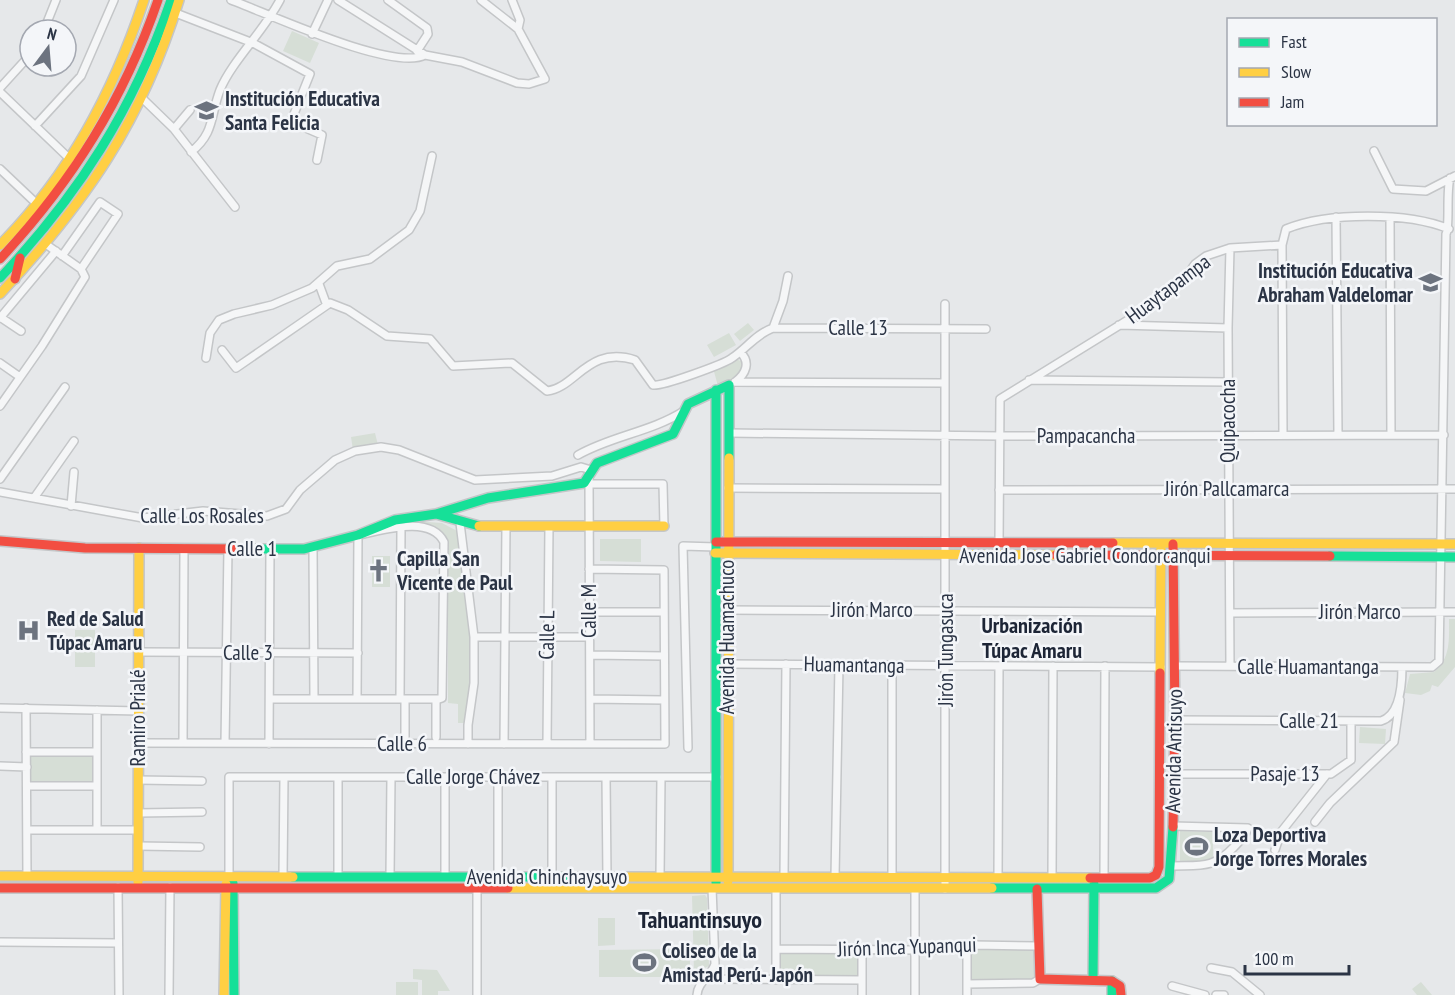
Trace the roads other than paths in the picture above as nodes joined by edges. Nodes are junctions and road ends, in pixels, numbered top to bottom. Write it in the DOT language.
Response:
graph roads {
  1 [pos="56,0"];
  2 [pos="114,0"];
  3 [pos="144,0"];
  4 [pos="158,0"];
  5 [pos="171,0"];
  6 [pos="179,0"];
  7 [pos="231,0"];
  8 [pos="280,0"];
  9 [pos="328,0"];
  10 [pos="338,0"];
  11 [pos="388,0"];
  12 [pos="481,0"];
  13 [pos="512,0"];
  14 [pos="172,12"];
  15 [pos="271,17"];
  16 [pos="49,18"];
  17 [pos="518,29"];
  18 [pos="312,34"];
  19 [pos="253,43"];
  20 [pos="417,51"];
  21 [pos="424,55"];
  22 [pos="18,69"];
  23 [pos="0,90"];
  24 [pos="143,99"];
  25 [pos="190,110"];
  26 [pos="35,126"];
  27 [pos="174,129"];
  28 [pos="1374,151"];
  29 [pos="191,152"];
  30 [pos="432,156"];
  31 [pos="69,159"];
  32 [pos="316,160"];
  33 [pos="78,166"];
  34 [pos="0,169"];
  35 [pos="1452,177"];
  36 [pos="53,201"];
  37 [pos="38,205"];
  38 [pos="236,207"];
  39 [pos="1336,217"];
  40 [pos="1390,219"];
  41 [pos="1452,228"];
  42 [pos="0,244"];
  43 [pos="47,245"];
  44 [pos="1282,245"];
  45 [pos="1230,248"];
  46 [pos="59,254"];
  47 [pos="20,257"];
  48 [pos="0,258"];
  49 [pos="83,272"];
  50 [pos="788,276"];
  51 [pos="0,278"];
  52 [pos="15,279"];
  53 [pos="319,284"];
  54 [pos="0,294"];
  55 [pos="326,303"];
  56 [pos="945,304"];
  57 [pos="0,318"];
  58 [pos="1119,325"];
  59 [pos="773,328"];
  60 [pos="945,328"];
  61 [pos="1228,328"];
  62 [pos="986,329"];
  63 [pos="21,332"];
  64 [pos="222,350"];
  65 [pos="740,352"];
  66 [pos="206,358"];
  67 [pos="0,363"];
  68 [pos="20,377"];
  69 [pos="1028,380"];
  70 [pos="944,382"];
  71 [pos="1228,382"];
  72 [pos="732,383"];
  73 [pos="65,387"];
  74 [pos="716,390"];
  75 [pos="0,406"];
  76 [pos="684,411"];
  77 [pos="729,433"];
  78 [pos="944,435"];
  79 [pos="1228,435"];
  80 [pos="1283,435"];
  81 [pos="1338,435"];
  82 [pos="1391,435"];
  83 [pos="1444,435"];
  84 [pos="1000,436"];
  85 [pos="74,441"];
  86 [pos="578,455"];
  87 [pos="74,472"];
  88 [pos="590,477"];
  89 [pos="0,479"];
  90 [pos="728,488"];
  91 [pos="944,489"];
  92 [pos="1229,489"];
  93 [pos="1444,489"];
  94 [pos="1455,489"];
  95 [pos="999,490"];
  96 [pos="0,492"];
  97 [pos="34,498"];
  98 [pos="71,506"];
  99 [pos="436,514"];
  100 [pos="460,522"];
  101 [pos="506,526"];
  102 [pos="549,526"];
  103 [pos="590,526"];
  104 [pos="664,526"];
  105 [pos="401,528"];
  106 [pos="358,535"];
  107 [pos="0,536"];
  108 [pos="0,541"];
  109 [pos="727,542"];
  110 [pos="1229,543"];
  111 [pos="946,544"];
  112 [pos="999,544"];
  113 [pos="1161,544"];
  114 [pos="1173,544"];
  115 [pos="1443,544"];
  116 [pos="1455,544"];
  117 [pos="64,547"];
  118 [pos="716,547"];
  119 [pos="139,548"];
  120 [pos="184,548"];
  121 [pos="313,548"];
  122 [pos="228,549"];
  123 [pos="270,549"];
  124 [pos="728,553"];
  125 [pos="946,556"];
  126 [pos="1162,557"];
  127 [pos="1174,557"];
  128 [pos="1229,557"];
  129 [pos="1442,557"];
  130 [pos="1455,557"];
  131 [pos="589,569"];
  132 [pos="727,610"];
  133 [pos="945,611"];
  134 [pos="589,612"];
  135 [pos="664,612"];
  136 [pos="1161,612"];
  137 [pos="1442,612"];
  138 [pos="1455,612"];
  139 [pos="1230,613"];
  140 [pos="474,637"];
  141 [pos="505,637"];
  142 [pos="547,637"];
  143 [pos="590,638"];
  144 [pos="139,652"];
  145 [pos="184,652"];
  146 [pos="226,652"];
  147 [pos="270,653"];
  148 [pos="314,653"];
  149 [pos="358,653"];
  150 [pos="590,656"];
  151 [pos="664,656"];
  152 [pos="727,664"];
  153 [pos="786,664"];
  154 [pos="839,665"];
  155 [pos="892,666"];
  156 [pos="999,666"];
  157 [pos="1053,666"];
  158 [pos="1105,666"];
  159 [pos="1174,666"];
  160 [pos="1230,666"];
  161 [pos="946,667"];
  162 [pos="1161,667"];
  163 [pos="1402,667"];
  164 [pos="1400,694"];
  165 [pos="439,698"];
  166 [pos="270,699"];
  167 [pos="314,699"];
  168 [pos="357,699"];
  169 [pos="402,699"];
  170 [pos="590,699"];
  171 [pos="664,700"];
  172 [pos="0,708"];
  173 [pos="26,708"];
  174 [pos="97,710"];
  175 [pos="139,711"];
  176 [pos="1175,720"];
  177 [pos="1351,721"];
  178 [pos="405,737"];
  179 [pos="436,737"];
  180 [pos="138,743"];
  181 [pos="183,743"];
  182 [pos="225,743"];
  183 [pos="269,744"];
  184 [pos="468,744"];
  185 [pos="504,744"];
  186 [pos="547,744"];
  187 [pos="590,744"];
  188 [pos="688,748"];
  189 [pos="27,752"];
  190 [pos="97,752"];
  191 [pos="0,766"];
  192 [pos="27,766"];
  193 [pos="1175,774"];
  194 [pos="1327,774"];
  195 [pos="284,777"];
  196 [pos="338,777"];
  197 [pos="391,777"];
  198 [pos="445,777"];
  199 [pos="498,777"];
  200 [pos="552,777"];
  201 [pos="606,777"];
  202 [pos="661,777"];
  203 [pos="717,777"];
  204 [pos="138,780"];
  205 [pos="202,781"];
  206 [pos="27,786"];
  207 [pos="97,786"];
  208 [pos="202,812"];
  209 [pos="138,813"];
  210 [pos="1315,822"];
  211 [pos="1173,826"];
  212 [pos="27,830"];
  213 [pos="97,830"];
  214 [pos="138,830"];
  215 [pos="138,846"];
  216 [pos="200,847"];
  217 [pos="1275,850"];
  218 [pos="1172,866"];
  219 [pos="0,876"];
  220 [pos="27,876"];
  221 [pos="229,876"];
  222 [pos="283,876"];
  223 [pos="338,876"];
  224 [pos="390,876"];
  225 [pos="892,876"];
  226 [pos="445,877"];
  227 [pos="477,877"];
  228 [pos="498,877"];
  229 [pos="552,877"];
  230 [pos="607,877"];
  231 [pos="660,877"];
  232 [pos="716,877"];
  233 [pos="728,877"];
  234 [pos="784,877"];
  235 [pos="835,877"];
  236 [pos="945,877"];
  237 [pos="998,877"];
  238 [pos="1094,877"];
  239 [pos="1052,878"];
  240 [pos="1104,878"];
  241 [pos="138,882"];
  242 [pos="118,886"];
  243 [pos="170,887"];
  244 [pos="224,887"];
  245 [pos="235,887"];
  246 [pos="0,888"];
  247 [pos="477,888"];
  248 [pos="552,888"];
  249 [pos="714,888"];
  250 [pos="728,888"];
  251 [pos="776,888"];
  252 [pos="915,889"];
  253 [pos="945,889"];
  254 [pos="1037,889"];
  255 [pos="1094,889"];
  256 [pos="0,942"];
  257 [pos="118,943"];
  258 [pos="1038,946"];
  259 [pos="967,948"];
  260 [pos="776,949"];
  261 [pos="915,950"];
  262 [pos="862,951"];
  263 [pos="1211,968"];
  264 [pos="712,973"];
  265 [pos="1040,979"];
  266 [pos="776,980"];
  267 [pos="861,981"];
  268 [pos="1093,981"];
  269 [pos="1112,981"];
  270 [pos="967,984"];
  271 [pos="1172,986"];
  272 [pos="118,995"];
  273 [pos="169,995"];
  274 [pos="224,995"];
  275 [pos="234,995"];
  276 [pos="477,995"];
  277 [pos="697,995"];
  278 [pos="862,995"];
  279 [pos="915,995"];
  280 [pos="967,995"];
  281 [pos="1112,995"];
  282 [pos="1121,995"];
  283 [pos="1205,995"];
  284 [pos="1260,995"];
  1 -- 16 [label="street"];
  2 -- 26 [label="street"];
  3 -- 31 [label="main road"];
  4 -- 33 [label="main road"];
  5 -- 14 [label="main road"];
  6 -- 14 [label="main road"];
  7 -- 15 [label="street"];
  8 -- 15 [label="street"];
  9 -- 18 [label="street"];
  10 -- 20 [label="street"];
  11 -- 20 [label="street"];
  12 -- 17 [label="street"];
  13 -- 17 [label="street"];
  14 -- 19 [label="street"];
  14 -- 24 [label="main road"];
  14 -- 47 [label="main road"];
  15 -- 18 [label="street"];
  15 -- 19 [label="street"];
  17 -- 21 [label="street"];
  18 -- 21 [label="street"];
  19 -- 29 [label="street"];
  19 -- 32 [label="street"];
  20 -- 21 [label="street"];
  22 -- 23 [label="street"];
  23 -- 26 [label="street"];
  24 -- 27 [label="street"];
  24 -- 43 [label="main road"];
  25 -- 27 [label="street"];
  26 -- 31 [label="street"];
  27 -- 29 [label="street"];
  28 -- 35 [label="street"];
  29 -- 38 [label="street"];
  30 -- 53 [label="street"];
  31 -- 33 [label="street"];
  31 -- 37 [label="main road"];
  33 -- 36 [label="main road"];
  34 -- 37 [label="street"];
  35 -- 41 [label="street"];
  36 -- 37 [label="main road"];
  36 -- 48 [label="main road"];
  37 -- 42 [label="main road"];
  39 -- 40 [label="street"];
  39 -- 44 [label="street"];
  39 -- 81 [label="street"];
  40 -- 41 [label="street"];
  40 -- 82 [label="street"];
  41 -- 83 [label="street"];
  43 -- 46 [label="street"];
  43 -- 52 [label="main road"];
  44 -- 45 [label="street, Huaytapampa"];
  44 -- 80 [label="street"];
  45 -- 58 [label="street, Huaytapampa"];
  45 -- 61 [label="street, Quipacocha"];
  46 -- 49 [label="street"];
  46 -- 49 [label="street"];
  46 -- 57 [label="street"];
  47 -- 51 [label="main road"];
  47 -- 52 [label="main road"];
  49 -- 68 [label="street"];
  50 -- 59 [label="street"];
  52 -- 54 [label="main road"];
  53 -- 55 [label="street"];
  53 -- 66 [label="street"];
  55 -- 64 [label="street"];
  55 -- 65 [label="street"];
  56 -- 60 [label="street, Jirón Tungasuca"];
  57 -- 63 [label="street"];
  58 -- 61 [label="street"];
  58 -- 69 [label="street, Huaytapampa"];
  59 -- 60 [label="street, Calle 13"];
  59 -- 65 [label="street"];
  60 -- 62 [label="street, Calle 13"];
  60 -- 70 [label="street, Jirón Tungasuca"];
  61 -- 71 [label="street, Quipacocha"];
  65 -- 72 [label="street"];
  67 -- 68 [label="street"];
  68 -- 75 [label="street"];
  69 -- 71 [label="street"];
  69 -- 84 [label="street, Huaytapampa"];
  70 -- 72 [label="street"];
  70 -- 78 [label="street, Jirón Tungasuca"];
  71 -- 79 [label="street, Quipacocha"];
  72 -- 74 [label="main road, Calle 1"];
  72 -- 77 [label="main road, Avenida Huamachuco"];
  73 -- 89 [label="street"];
  74 -- 76 [label="main road, Calle 1"];
  74 -- 118 [label="main road, Avenida Huamachuco"];
  76 -- 86 [label="street"];
  76 -- 88 [label="main road, Calle 1"];
  77 -- 78 [label="street, Pampacancha"];
  77 -- 90 [label="main road, Avenida Huamachuco"];
  78 -- 84 [label="street, Pampacancha"];
  78 -- 91 [label="street, Jirón Tungasuca"];
  79 -- 80 [label="street, Pampacancha"];
  79 -- 84 [label="street, Pampacancha"];
  79 -- 92 [label="street, Quipacocha"];
  80 -- 81 [label="street, Pampacancha"];
  81 -- 82 [label="street, Pampacancha"];
  82 -- 83 [label="street, Pampacancha"];
  83 -- 93 [label="street"];
  84 -- 95 [label="street"];
  85 -- 97 [label="street"];
  87 -- 98 [label="street"];
  88 -- 98 [label="street, Calle Los Rosales"];
  88 -- 99 [label="main road, Calle 1"];
  88 -- 103 [label="street, Calle M"];
  88 -- 104 [label="street, Calle Los Rosales"];
  90 -- 91 [label="street"];
  90 -- 109 [label="main road, Avenida Huamachuco"];
  91 -- 111 [label="street, Jirón Tungasuca"];
  92 -- 93 [label="street, Jirón Pallcamarca"];
  92 -- 95 [label="street, Jirón Pallcamarca"];
  92 -- 110 [label="street, Quipacocha"];
  93 -- 94 [label="street, Jirón Pallcamarca"];
  93 -- 115 [label="street"];
  95 -- 112 [label="street"];
  96 -- 97 [label="street, Calle Los Rosales"];
  97 -- 98 [label="street, Calle Los Rosales"];
  99 -- 100 [label="main road, Calle 1"];
  99 -- 106 [label="main road, Calle 1"];
  100 -- 101 [label="main road, Calle 1"];
  100 -- 140 [label="street"];
  101 -- 102 [label="main road, Calle 1"];
  101 -- 141 [label="street"];
  102 -- 103 [label="main road, Calle 1"];
  102 -- 142 [label="street, Calle L"];
  103 -- 104 [label="main road, Calle 1"];
  103 -- 131 [label="street, Calle M"];
  105 -- 106 [label="street"];
  105 -- 165 [label="street"];
  105 -- 169 [label="street"];
  106 -- 121 [label="main road, Calle 1"];
  106 -- 149 [label="street"];
  107 -- 117 [label="main road, Calle 1"];
  108 -- 117 [label="main road, Calle 1"];
  109 -- 111 [label="main road, Avenida Jose Gabriel Condorcanqui"];
  109 -- 118 [label="main road, Avenida Jose Gabriel Condorcanqui"];
  109 -- 124 [label="main road, Avenida Huamachuco"];
  110 -- 114 [label="main road, Avenida Jose Gabriel Condorcanqui"];
  110 -- 115 [label="main road, Avenida Jose Gabriel Condorcanqui"];
  110 -- 128 [label="street, Quipacocha"];
  111 -- 112 [label="main road, Avenida Jose Gabriel Condorcanqui"];
  111 -- 125 [label="street, Jirón Tungasuca"];
  112 -- 113 [label="main road, Avenida Jose Gabriel Condorcanqui"];
  113 -- 114 [label="main road, Avenida Jose Gabriel Condorcanqui"];
  113 -- 126 [label="main road, Avenida Antisuyo"];
  114 -- 127 [label="main road, Avenida Antisuyo"];
  115 -- 116 [label="main road, Avenida Jose Gabriel Condorcanqui"];
  115 -- 129 [label="street"];
  117 -- 119 [label="main road, Calle 1"];
  118 -- 124 [label="main road, Avenida Jose Gabriel Condorcanqui"];
  118 -- 188 [label="street"];
  118 -- 203 [label="main road, Avenida Huamachuco"];
  119 -- 120 [label="main road, Calle 1"];
  119 -- 144 [label="main road, Ramiro Prialé"];
  120 -- 122 [label="main road, Calle 1"];
  120 -- 145 [label="street"];
  121 -- 123 [label="main road, Calle 1"];
  121 -- 148 [label="street"];
  122 -- 123 [label="main road, Calle 1"];
  122 -- 146 [label="street"];
  123 -- 147 [label="street"];
  124 -- 125 [label="main road, Avenida Jose Gabriel Condorcanqui"];
  124 -- 132 [label="main road, Avenida Huamachuco"];
  125 -- 126 [label="main road, Avenida Jose Gabriel Condorcanqui"];
  125 -- 133 [label="street, Jirón Tungasuca"];
  126 -- 127 [label="main road, Avenida Jose Gabriel Condorcanqui"];
  126 -- 136 [label="main road, Avenida Antisuyo"];
  127 -- 128 [label="main road, Avenida Jose Gabriel Condorcanqui"];
  127 -- 159 [label="main road, Avenida Antisuyo"];
  128 -- 129 [label="main road, Avenida Jose Gabriel Condorcanqui"];
  128 -- 139 [label="street, Quipacocha"];
  129 -- 130 [label="main road, Avenida Jose Gabriel Condorcanqui"];
  129 -- 137 [label="street"];
  131 -- 134 [label="street, Calle M"];
  131 -- 135 [label="street"];
  132 -- 133 [label="street, Jirón Marco"];
  132 -- 152 [label="main road, Avenida Huamachuco"];
  133 -- 136 [label="street, Jirón Marco"];
  133 -- 161 [label="street, Jirón Tungasuca"];
  134 -- 135 [label="street"];
  134 -- 143 [label="street, Calle M"];
  135 -- 151 [label="street"];
  136 -- 162 [label="main road, Avenida Antisuyo"];
  137 -- 138 [label="street, Jirón Marco"];
  137 -- 139 [label="street, Jirón Marco"];
  137 -- 163 [label="street, Calle Huamantanga"];
  139 -- 160 [label="street, Quipacocha"];
  140 -- 141 [label="street"];
  140 -- 184 [label="street"];
  141 -- 142 [label="street"];
  141 -- 185 [label="street"];
  142 -- 143 [label="street"];
  142 -- 186 [label="street, Calle L"];
  143 -- 150 [label="street, Calle M"];
  144 -- 145 [label="street, Calle 3"];
  144 -- 175 [label="main road, Ramiro Prialé"];
  145 -- 146 [label="street, Calle 3"];
  145 -- 181 [label="street"];
  146 -- 147 [label="street, Calle 3"];
  146 -- 182 [label="street"];
  147 -- 148 [label="street, Calle 3"];
  147 -- 166 [label="street"];
  148 -- 149 [label="street, Calle 3"];
  148 -- 167 [label="street"];
  149 -- 168 [label="street"];
  150 -- 151 [label="street"];
  150 -- 170 [label="street, Calle M"];
  151 -- 171 [label="street"];
  152 -- 153 [label="street, Huamantanga"];
  152 -- 233 [label="main road, Avenida Huamachuco"];
  153 -- 154 [label="street, Huamantanga"];
  153 -- 234 [label="street"];
  154 -- 155 [label="street, Huamantanga"];
  154 -- 235 [label="street"];
  155 -- 161 [label="street, Huamantanga"];
  155 -- 225 [label="street"];
  156 -- 157 [label="street, Huamantanga"];
  156 -- 161 [label="street, Huamantanga"];
  156 -- 237 [label="street"];
  157 -- 158 [label="street, Huamantanga"];
  157 -- 239 [label="street"];
  158 -- 162 [label="street, Huamantanga"];
  158 -- 240 [label="street"];
  159 -- 160 [label="street, Calle Huamantanga"];
  159 -- 176 [label="main road, Avenida Antisuyo"];
  160 -- 163 [label="street, Calle Huamantanga"];
  161 -- 236 [label="street, Jirón Tungasuca"];
  162 -- 240 [label="main road, Avenida Antisuyo"];
  163 -- 164 [label="street, Calle 21"];
  164 -- 177 [label="street, Calle 21"];
  164 -- 210 [label="street"];
  165 -- 169 [label="street"];
  165 -- 179 [label="street"];
  166 -- 167 [label="street"];
  166 -- 183 [label="street"];
  167 -- 168 [label="street"];
  168 -- 169 [label="street"];
  169 -- 178 [label="street"];
  170 -- 171 [label="street"];
  170 -- 187 [label="street, Calle M"];
  171 -- 187 [label="street, Calle 6"];
  172 -- 173 [label="street"];
  173 -- 174 [label="street"];
  173 -- 189 [label="street"];
  174 -- 175 [label="street"];
  174 -- 190 [label="street"];
  175 -- 180 [label="main road, Ramiro Prialé"];
  176 -- 177 [label="street, Calle 21"];
  176 -- 193 [label="main road, Avenida Antisuyo"];
  177 -- 194 [label="street, Pasaje 13"];
  180 -- 181 [label="street, Calle 6"];
  180 -- 204 [label="main road, Ramiro Prialé"];
  181 -- 182 [label="street, Calle 6"];
  182 -- 183 [label="street, Calle 6"];
  183 -- 184 [label="street, Calle 6"];
  184 -- 185 [label="street, Calle 6"];
  185 -- 186 [label="street, Calle 6"];
  186 -- 187 [label="street, Calle 6"];
  189 -- 190 [label="street"];
  189 -- 192 [label="street"];
  190 -- 207 [label="street"];
  191 -- 192 [label="street"];
  192 -- 206 [label="street"];
  193 -- 194 [label="street, Pasaje 13"];
  193 -- 211 [label="main road, Avenida Antisuyo"];
  194 -- 217 [label="street"];
  195 -- 196 [label="street, Calle Jorge Chávez"];
  195 -- 221 [label="street, Calle Jorge Chávez"];
  195 -- 222 [label="street"];
  196 -- 197 [label="street, Calle Jorge Chávez"];
  196 -- 223 [label="street"];
  197 -- 198 [label="street, Calle Jorge Chávez"];
  197 -- 224 [label="street"];
  198 -- 199 [label="street, Calle Jorge Chávez"];
  198 -- 226 [label="street"];
  199 -- 200 [label="street, Calle Jorge Chávez"];
  199 -- 228 [label="street"];
  200 -- 201 [label="street, Calle Jorge Chávez"];
  200 -- 229 [label="street"];
  201 -- 202 [label="street, Calle Jorge Chávez"];
  201 -- 230 [label="street"];
  202 -- 203 [label="street, Calle Jorge Chávez"];
  202 -- 231 [label="street"];
  203 -- 232 [label="main road, Avenida Huamachuco"];
  204 -- 205 [label="street"];
  204 -- 209 [label="main road, Ramiro Prialé"];
  206 -- 207 [label="street"];
  206 -- 212 [label="street"];
  207 -- 213 [label="street"];
  208 -- 209 [label="street"];
  209 -- 214 [label="main road, Ramiro Prialé"];
  211 -- 218 [label="main road, Avenida Antisuyo"];
  211 -- 218 [label="street"];
  212 -- 213 [label="street"];
  212 -- 220 [label="street"];
  213 -- 214 [label="street"];
  214 -- 215 [label="main road, Ramiro Prialé"];
  215 -- 216 [label="street"];
  215 -- 241 [label="main road, Ramiro Prialé"];
  218 -- 255 [label="main road"];
  219 -- 220 [label="main road, Avenida Chinchaysuyo"];
  220 -- 241 [label="main road, Avenida Chinchaysuyo"];
  221 -- 222 [label="main road, Avenida Chinchaysuyo"];
  221 -- 241 [label="main road, Avenida Chinchaysuyo"];
  221 -- 244 [label="main road"];
  221 -- 245 [label="main road"];
  222 -- 223 [label="main road, Avenida Chinchaysuyo"];
  223 -- 224 [label="main road, Avenida Chinchaysuyo"];
  224 -- 226 [label="main road, Avenida Chinchaysuyo"];
  225 -- 235 [label="main road, Avenida Chinchaysuyo"];
  225 -- 236 [label="main road, Avenida Chinchaysuyo"];
  226 -- 227 [label="main road, Avenida Chinchaysuyo"];
  227 -- 228 [label="main road, Avenida Chinchaysuyo"];
  227 -- 247 [label="street"];
  228 -- 229 [label="main road, Avenida Chinchaysuyo"];
  229 -- 230 [label="main road, Avenida Chinchaysuyo"];
  229 -- 248 [label="street"];
  230 -- 231 [label="main road, Avenida Chinchaysuyo"];
  231 -- 232 [label="main road, Avenida Chinchaysuyo"];
  232 -- 233 [label="main road, Avenida Chinchaysuyo"];
  232 -- 249 [label="main road, Avenida Huamachuco"];
  233 -- 234 [label="main road, Avenida Chinchaysuyo"];
  233 -- 250 [label="main road, Avenida Huamachuco"];
  234 -- 235 [label="main road, Avenida Chinchaysuyo"];
  236 -- 237 [label="main road, Avenida Chinchaysuyo"];
  236 -- 253 [label="street, Jirón Tungasuca"];
  237 -- 239 [label="main road, Avenida Chinchaysuyo"];
  238 -- 239 [label="main road, Avenida Chinchaysuyo"];
  238 -- 240 [label="main road, Avenida Antisuyo"];
  238 -- 255 [label="main road"];
  241 -- 242 [label="main road, Avenida Chinchaysuyo"];
  241 -- 243 [label="main road, Avenida Chinchaysuyo"];
  242 -- 246 [label="main road, Avenida Chinchaysuyo"];
  242 -- 257 [label="street"];
  243 -- 244 [label="main road, Avenida Chinchaysuyo"];
  243 -- 273 [label="street"];
  244 -- 245 [label="main road, Avenida Chinchaysuyo"];
  244 -- 274 [label="main road"];
  245 -- 247 [label="main road, Avenida Chinchaysuyo"];
  245 -- 275 [label="main road"];
  247 -- 248 [label="main road, Avenida Chinchaysuyo"];
  247 -- 276 [label="street"];
  248 -- 249 [label="main road, Avenida Chinchaysuyo"];
  249 -- 250 [label="main road, Avenida Chinchaysuyo"];
  249 -- 264 [label="street"];
  250 -- 251 [label="main road, Avenida Chinchaysuyo"];
  251 -- 252 [label="main road, Avenida Chinchaysuyo"];
  251 -- 260 [label="street"];
  252 -- 253 [label="main road, Avenida Chinchaysuyo"];
  252 -- 261 [label="street"];
  253 -- 254 [label="main road, Avenida Chinchaysuyo"];
  254 -- 255 [label="main road, Avenida Chinchaysuyo"];
  254 -- 258 [label="main road"];
  255 -- 268 [label="main road"];
  256 -- 257 [label="street"];
  257 -- 272 [label="street"];
  258 -- 259 [label="street, Jirón Inca Yupanqui"];
  258 -- 265 [label="main road"];
  259 -- 261 [label="street, Jirón Inca Yupanqui"];
  259 -- 270 [label="street"];
  260 -- 262 [label="street, Jirón Inca Yupanqui"];
  260 -- 266 [label="street"];
  261 -- 262 [label="street, Jirón Inca Yupanqui"];
  261 -- 279 [label="street"];
  262 -- 267 [label="street"];
  263 -- 284 [label="street"];
  264 -- 266 [label="street, Jirón Inca Yupanqui"];
  264 -- 277 [label="street"];
  265 -- 268 [label="main road"];
  265 -- 270 [label="street, Jirón Inca Yupanqui"];
  266 -- 267 [label="street, Jirón Inca Yupanqui"];
  267 -- 278 [label="street"];
  268 -- 269 [label="main road"];
  269 -- 281 [label="main road"];
  269 -- 282 [label="main road"];
  270 -- 280 [label="street"];
  271 -- 283 [label="street"];
}
